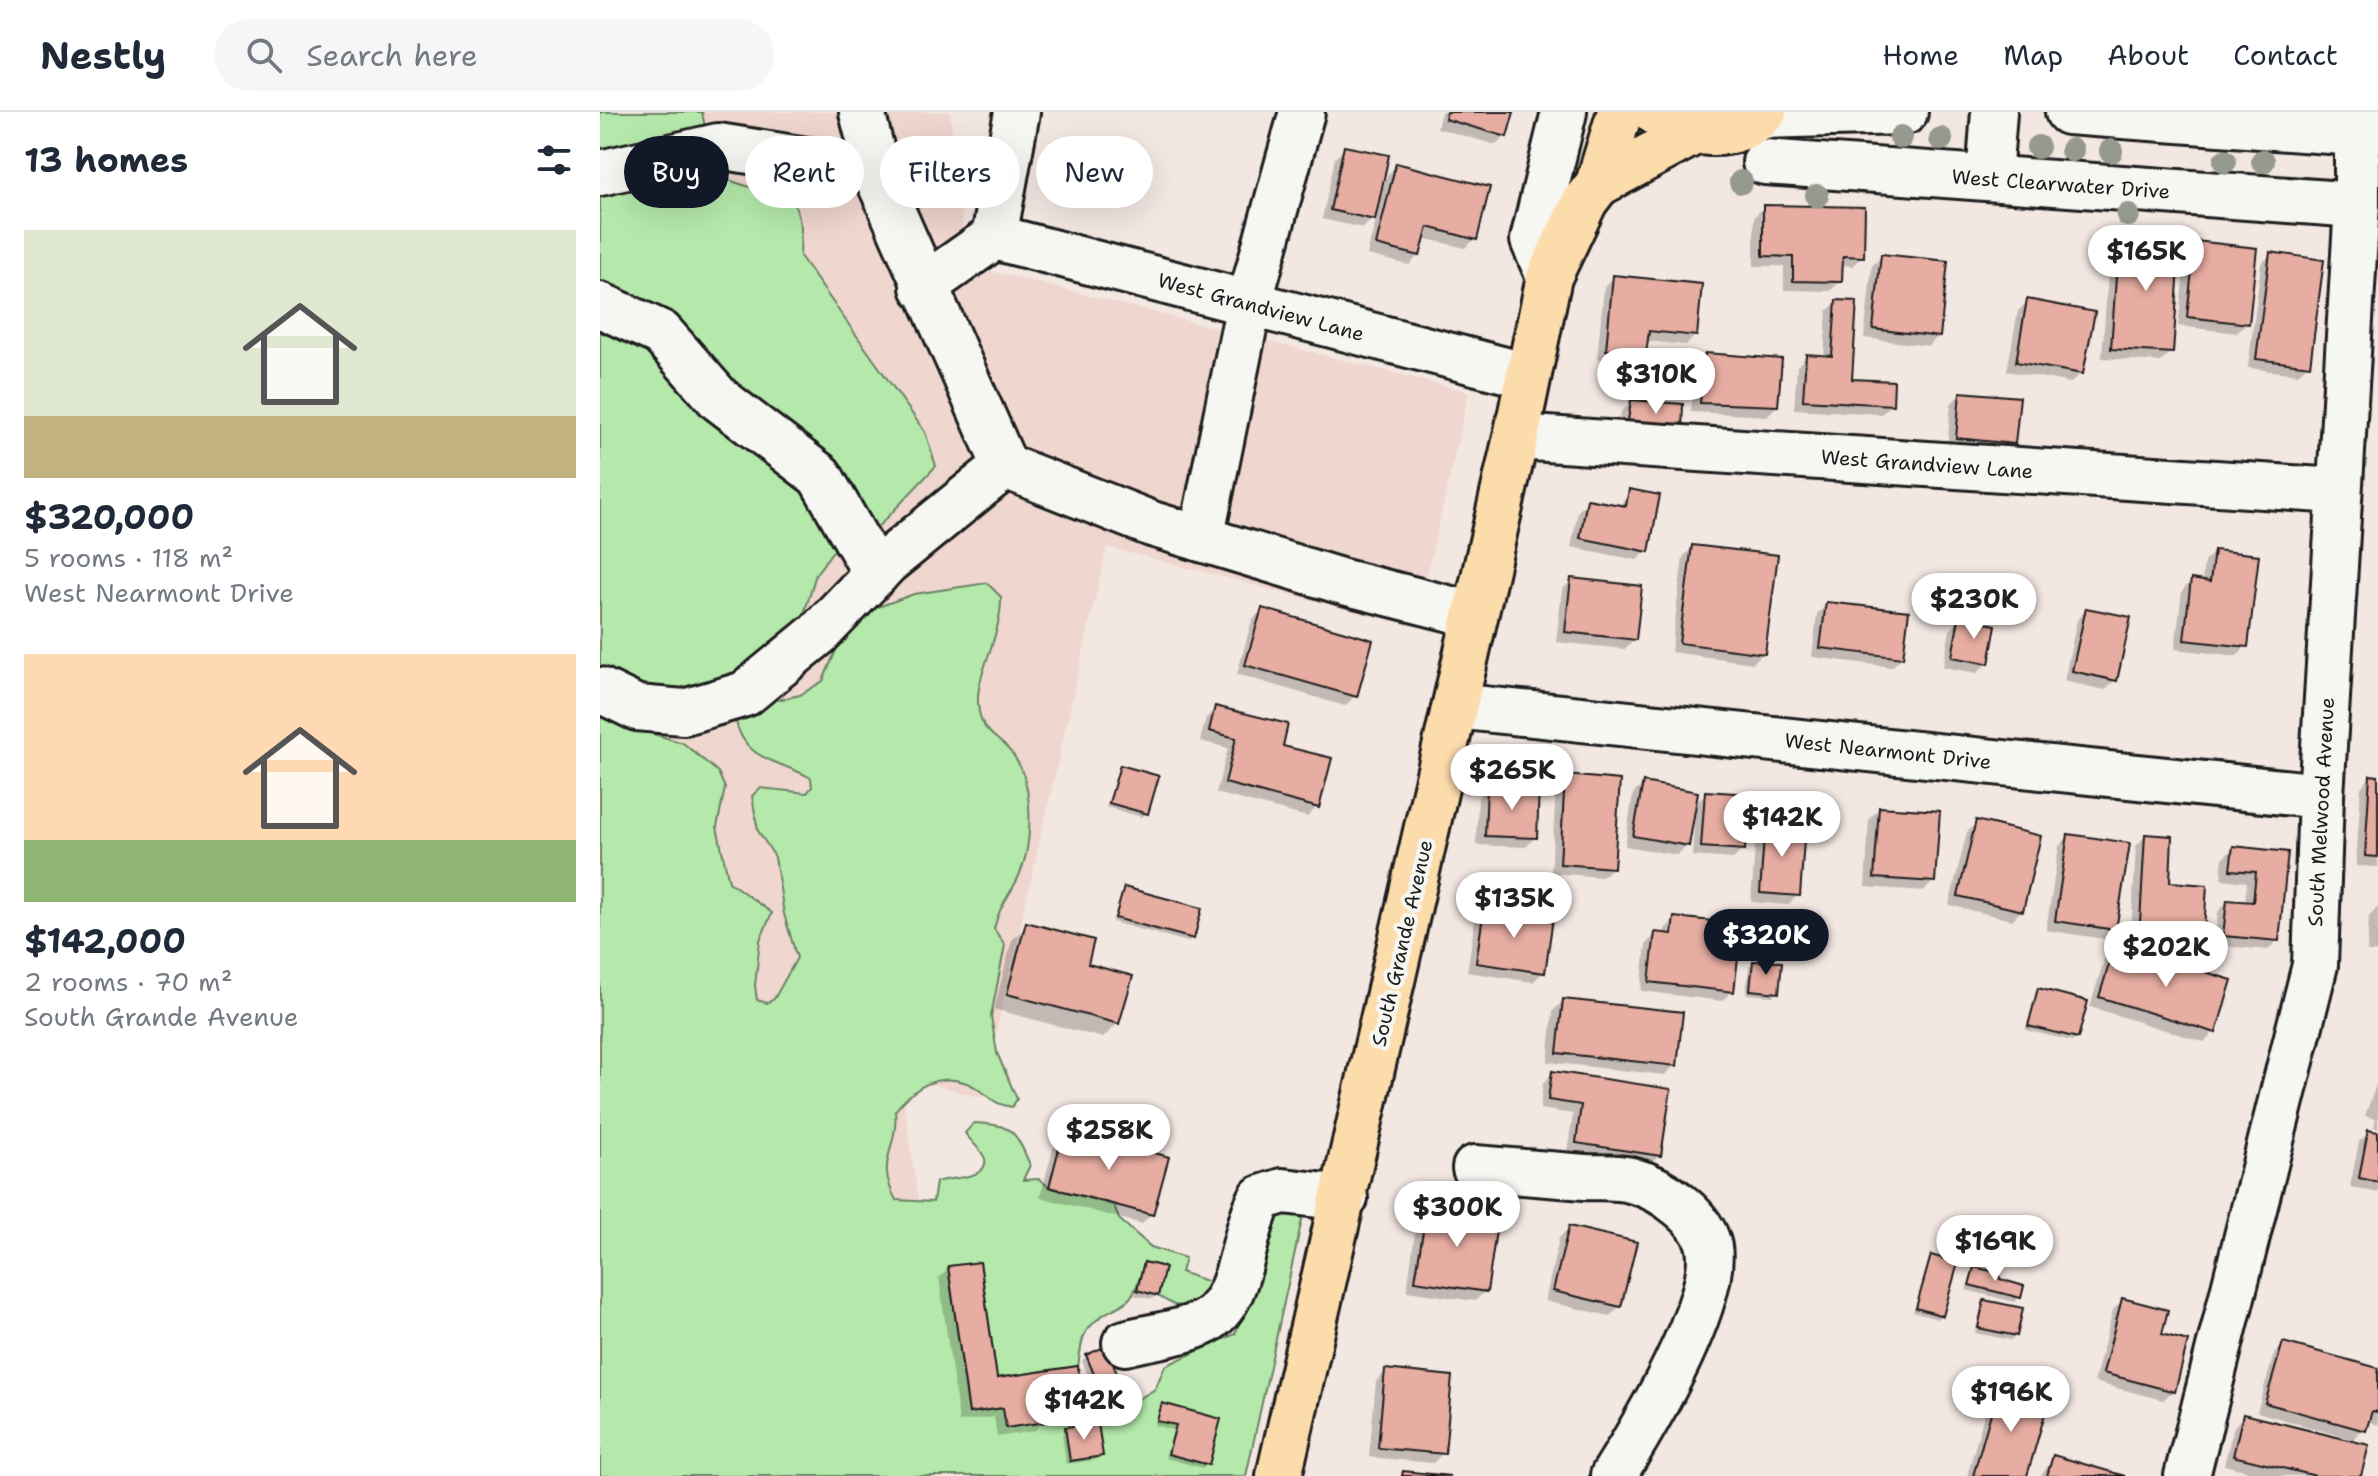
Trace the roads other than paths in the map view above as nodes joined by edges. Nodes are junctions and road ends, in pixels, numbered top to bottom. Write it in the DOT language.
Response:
graph roads {
  1 [pos="862,112"];
  2 [pos="1017,112"];
  3 [pos="1302,112"];
  4 [pos="1564,112"];
  5 [pos="1620,112"];
  6 [pos="1655,112"];
  7 [pos="1905,112"];
  8 [pos="1994,112"];
  9 [pos="2068,112"];
  10 [pos="1763,114"];
  11 [pos="2367,131"];
  12 [pos="1693,133"];
  13 [pos="1765,162"];
  14 [pos="877,171"];
  15 [pos="600,173"];
  16 [pos="1989,178"];
  17 [pos="1598,184"];
  18 [pos="2357,205"];
  19 [pos="994,237"];
  20 [pos="1549,277"];
  21 [pos="923,287"];
  22 [pos="1249,304"];
  23 [pos="600,305"];
  24 [pos="1528,376"];
  25 [pos="1516,437"];
  26 [pos="1005,466"];
  27 [pos="2338,491"];
  28 [pos="1201,539"];
  29 [pos="876,574"];
  30 [pos="1475,615"];
  31 [pos="600,690"];
  32 [pos="1455,706"];
  33 [pos="2321,796"];
  34 [pos="1475,1168"];
  35 [pos="1345,1198"];
  36 [pos="1125,1343"];
  37 [pos="1279,1476"];
  38 [pos="1613,1476"];
  39 [pos="2187,1476"];
  1 -- 14 [label="street"];
  2 -- 19 [label="street"];
  3 -- 22 [label="street"];
  4 -- 20 [label="street"];
  5 -- 17 [label="main road, South Grande Avenue"];
  6 -- 12 [label="main road"];
  7 -- 10 [label="street"];
  8 -- 16 [label="street"];
  9 -- 11 [label="street"];
  10 -- 12 [label="main road"];
  11 -- 18 [label="street, South Melwood Avenue"];
  12 -- 17 [label="main road, South Grande Avenue"];
  13 -- 16 [label="street, West Clearwater Drive"];
  14 -- 15 [label="street"];
  14 -- 21 [label="street"];
  16 -- 18 [label="street, West Clearwater Drive"];
  17 -- 20 [label="main road, South Grande Avenue"];
  18 -- 27 [label="street, South Melwood Avenue"];
  19 -- 21 [label="street"];
  19 -- 22 [label="street, West Grandview Lane"];
  20 -- 24 [label="main road, South Grande Avenue"];
  21 -- 26 [label="street"];
  22 -- 24 [label="street, West Grandview Lane"];
  22 -- 28 [label="street"];
  23 -- 29 [label="street"];
  24 -- 25 [label="main road, South Grande Avenue"];
  25 -- 27 [label="street, West Grandview Lane"];
  25 -- 30 [label="main road, South Grande Avenue"];
  26 -- 28 [label="street"];
  26 -- 29 [label="street"];
  27 -- 33 [label="street, South Melwood Avenue"];
  28 -- 30 [label="street"];
  29 -- 31 [label="street"];
  30 -- 32 [label="main road, South Grande Avenue"];
  32 -- 33 [label="street, West Nearmont Drive"];
  32 -- 35 [label="main road, South Grande Avenue"];
  33 -- 39 [label="street, South Melwood Avenue"];
  34 -- 38 [label="street"];
  35 -- 36 [label="street"];
  35 -- 37 [label="main road, South Grande Avenue"];
}
